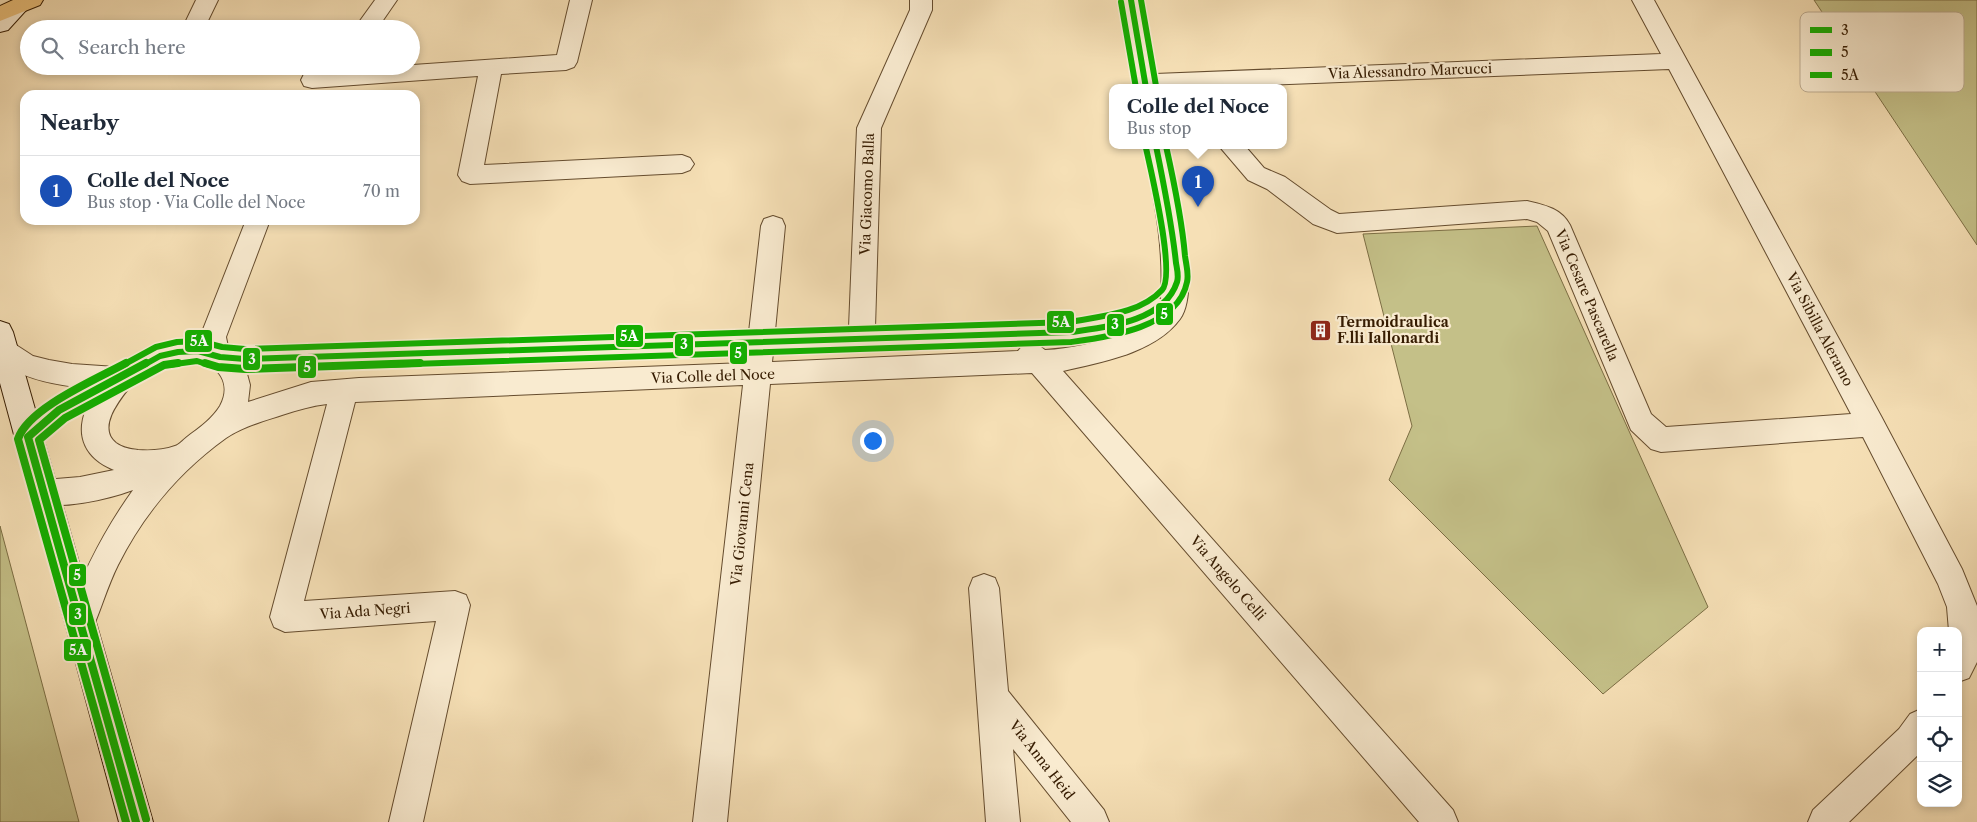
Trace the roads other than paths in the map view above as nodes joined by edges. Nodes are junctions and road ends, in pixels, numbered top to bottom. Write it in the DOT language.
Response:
graph roads {
  1 [pos="207,0"];
  2 [pos="386,0"];
  3 [pos="581,0"];
  4 [pos="921,0"];
  5 [pos="1130,0"];
  6 [pos="1643,0"];
  7 [pos="16,7"];
  8 [pos="198,20"];
  9 [pos="372,20"];
  10 [pos="0,25"];
  11 [pos="1676,61"];
  12 [pos="491,68"];
  13 [pos="420,73"];
  14 [pos="395,75"];
  15 [pos="312,81"];
  16 [pos="1214,83"];
  17 [pos="1145,84"];
  18 [pos="1180,84"];
  19 [pos="1157,149"];
  20 [pos="1234,149"];
  21 [pos="682,164"];
  22 [pos="256,225"];
  23 [pos="773,226"];
  24 [pos="1177,282"];
  25 [pos="230,292"];
  26 [pos="1014,333"];
  27 [pos="862,339"];
  28 [pos="2,341"];
  29 [pos="761,342"];
  30 [pos="160,356"];
  31 [pos="220,357"];
  32 [pos="1039,362"];
  33 [pos="758,374"];
  34 [pos="122,378"];
  35 [pos="344,391"];
  36 [pos="1871,424"];
  37 [pos="218,429"];
  38 [pos="28,437"];
  39 [pos="178,456"];
  40 [pos="44,493"];
  41 [pos="984,588"];
  42 [pos="80,622"];
  43 [pos="1962,658"];
  44 [pos="993,697"];
  45 [pos="1917,730"];
  46 [pos="136,822"];
  47 [pos="406,822"];
  48 [pos="710,822"];
  49 [pos="1003,822"];
  50 [pos="1092,822"];
  51 [pos="1442,822"];
  52 [pos="1825,822"];
  1 -- 8 [label="street"];
  2 -- 9 [label="street"];
  3 -- 12 [label="street"];
  4 -- 27 [label="street, Via Giacomo Balla"];
  5 -- 17 [label="street"];
  6 -- 11 [label="street, Via Sibilla Aleramo"];
  7 -- 10 [label="street"];
  11 -- 16 [label="street, Via Alessandro Marcucci"];
  11 -- 36 [label="street, Via Sibilla Aleramo"];
  12 -- 13 [label="street"];
  12 -- 21 [label="street"];
  14 -- 15 [label="street"];
  16 -- 18 [label="street, Via Alessandro Marcucci"];
  19 -- 24 [label="street, Via Colle del Noce"];
  20 -- 36 [label="street, Via Cesare Pascarella"];
  22 -- 25 [label="street"];
  23 -- 29 [label="street, Via Giovanni Cena"];
  24 -- 26 [label="street"];
  24 -- 32 [label="street, Via Colle del Noce"];
  25 -- 30 [label="street"];
  25 -- 31 [label="street"];
  26 -- 27 [label="street"];
  26 -- 32 [label="street, Via Angelo Celli"];
  27 -- 29 [label="street"];
  28 -- 34 [label="street"];
  28 -- 38 [label="street"];
  29 -- 31 [label="street"];
  29 -- 33 [label="street, Via Giovanni Cena"];
  30 -- 31 [label="street"];
  30 -- 34 [label="street"];
  31 -- 37 [label="street, Via Colle del Noce"];
  32 -- 33 [label="street, Via Colle del Noce"];
  32 -- 51 [label="street, Via Angelo Celli"];
  33 -- 35 [label="street, Via Colle del Noce"];
  33 -- 48 [label="street, Via Giovanni Cena"];
  34 -- 38 [label="street"];
  34 -- 39 [label="street"];
  35 -- 37 [label="street, Via Colle del Noce"];
  35 -- 47 [label="street, Via Ada Negri"];
  36 -- 43 [label="street, Via Sibilla Aleramo"];
  37 -- 39 [label="street, Via Colle del Noce"];
  38 -- 40 [label="street"];
  39 -- 40 [label="street, Via Colle del Noce"];
  39 -- 42 [label="street, Via Colle del Noce"];
  40 -- 42 [label="street"];
  41 -- 44 [label="street, Via Anna Heid"];
  42 -- 46 [label="street"];
  44 -- 49 [label="street, Via Anna Heid"];
  44 -- 50 [label="street, Via Anna Heid"];
  45 -- 52 [label="street"];
}
